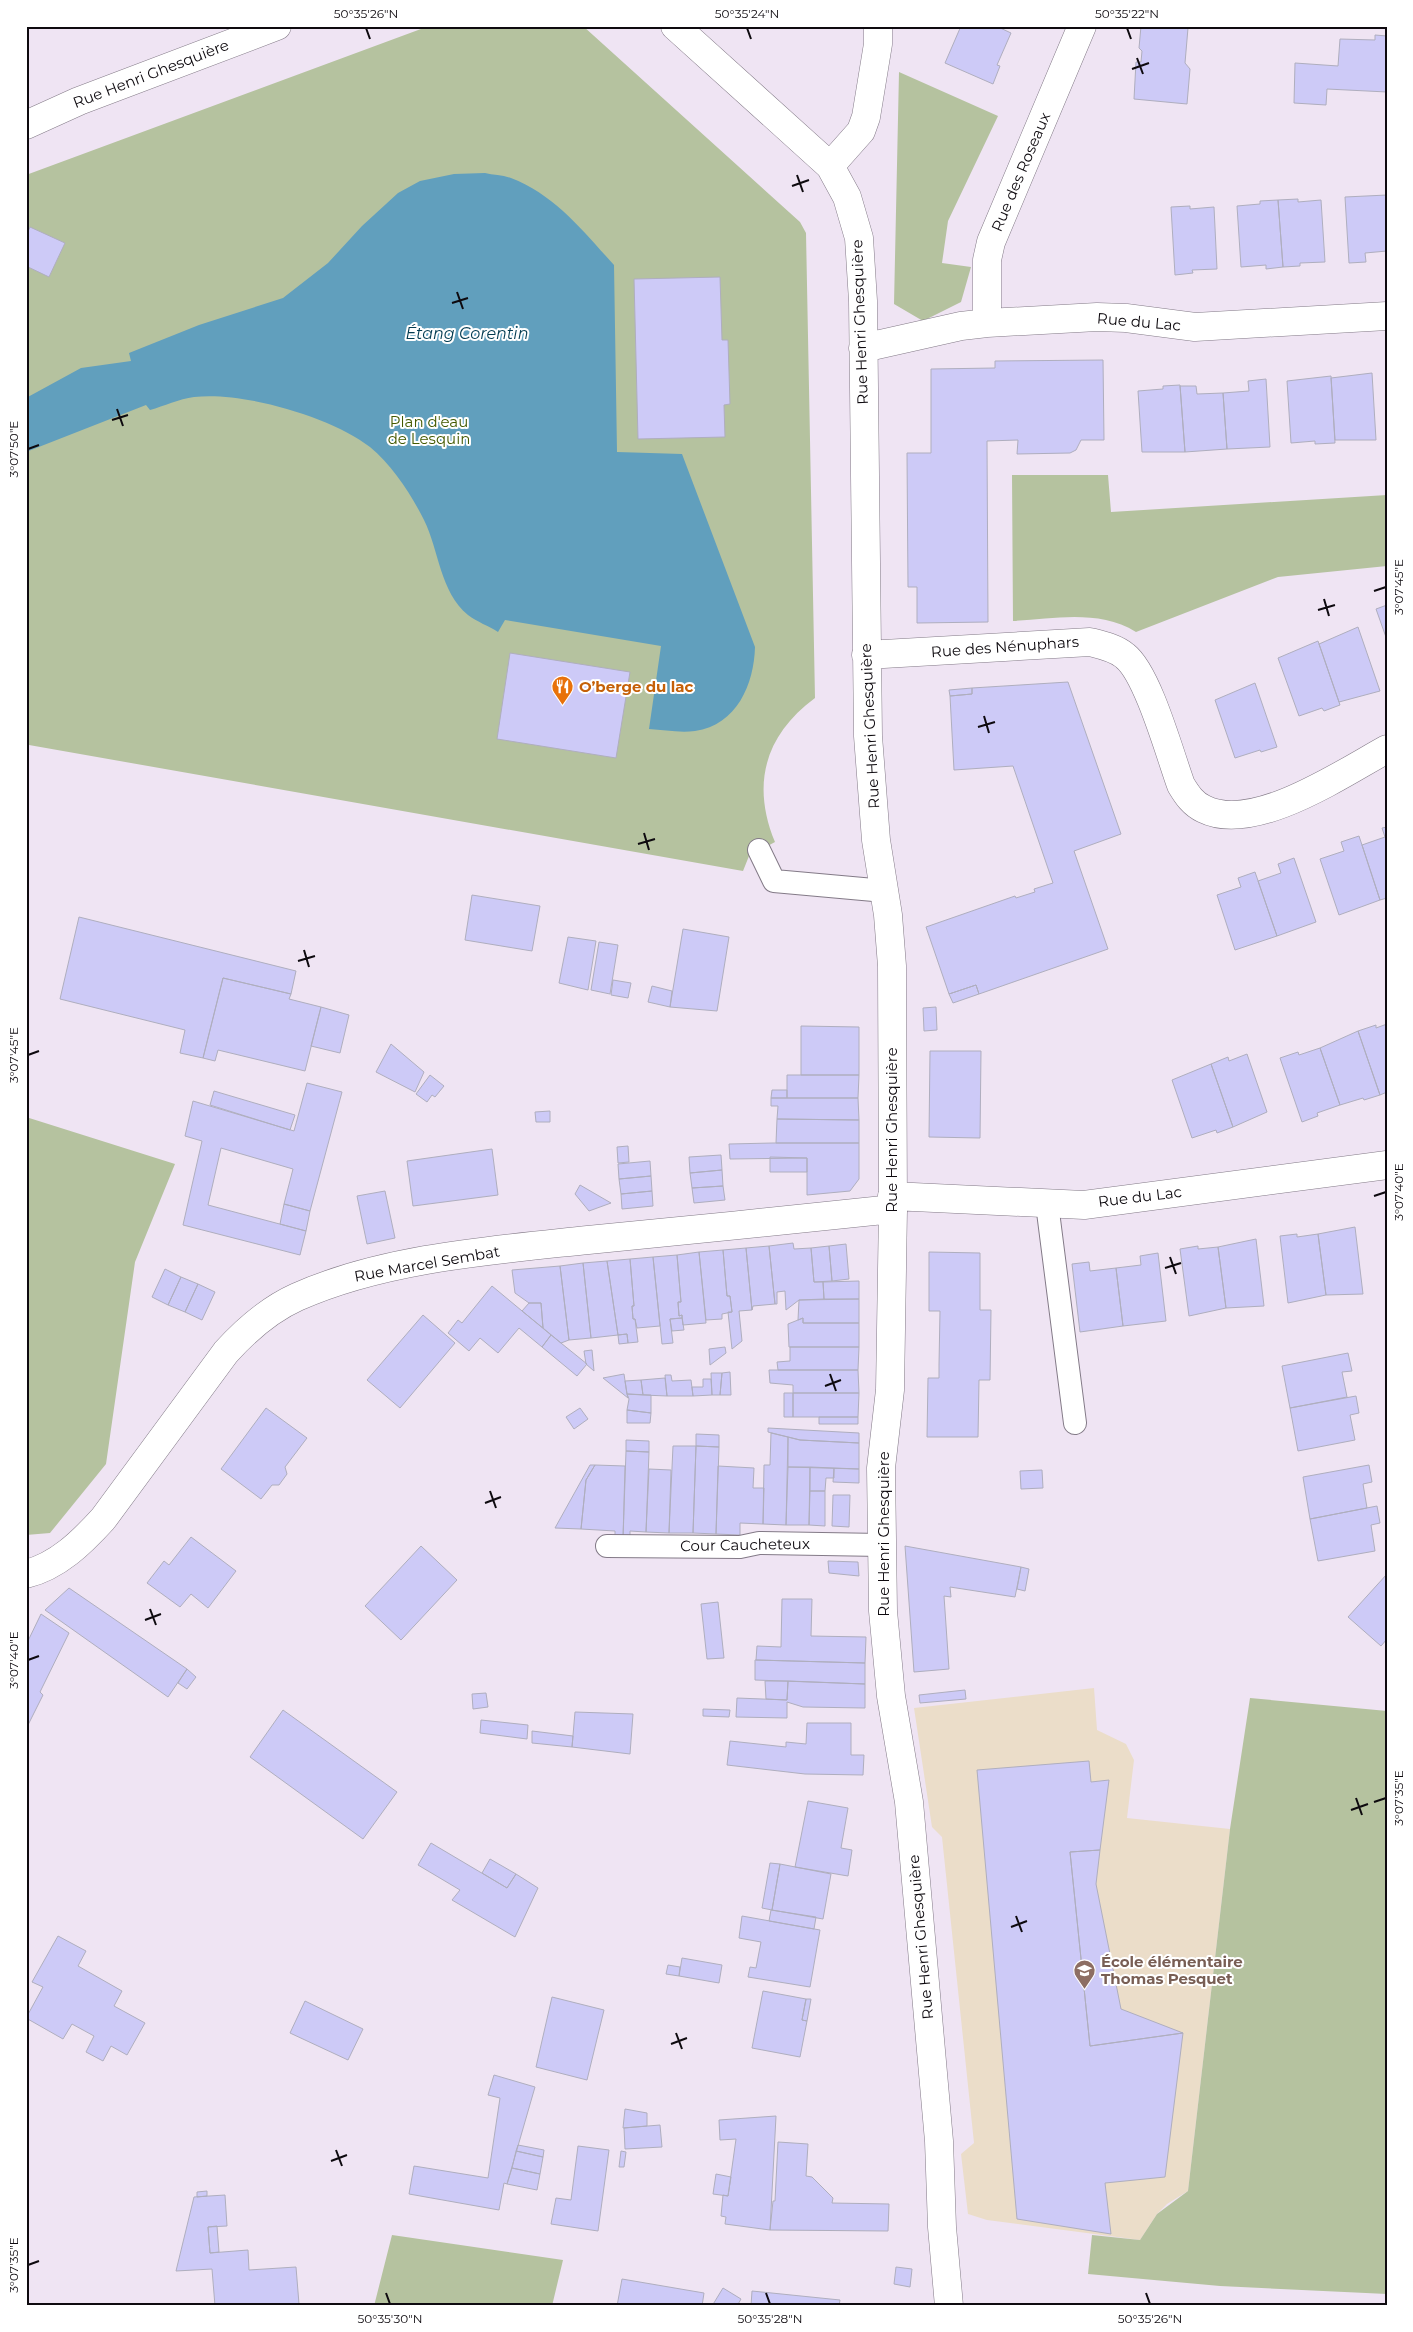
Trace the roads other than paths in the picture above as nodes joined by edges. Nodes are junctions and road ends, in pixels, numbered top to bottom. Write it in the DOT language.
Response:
graph roads {
  1 [pos="277,26"];
  2 [pos="675,26"];
  3 [pos="878,26"];
  4 [pos="1082,26"];
  5 [pos="26,125"];
  6 [pos="830,166"];
  7 [pos="1387,316"];
  8 [pos="987,323"];
  9 [pos="863,348"];
  10 [pos="866,656"];
  11 [pos="1387,749"];
  12 [pos="759,850"];
  13 [pos="885,892"];
  14 [pos="1387,1165"];
  15 [pos="892,1203"];
  16 [pos="1047,1204"];
  17 [pos="1075,1423"];
  18 [pos="882,1545"];
  19 [pos="607,1546"];
  20 [pos="26,1574"];
  21 [pos="949,2306"];
  1 -- 5 [label="street, Rue Henri Ghesquière"];
  2 -- 6 [label="street, Rue Henri Ghesquière"];
  3 -- 6 [label="street"];
  4 -- 8 [label="street, Rue des Roseaux"];
  6 -- 9 [label="street, Rue Henri Ghesquière"];
  7 -- 8 [label="street, Rue du Lac"];
  8 -- 9 [label="street, Rue du Lac"];
  9 -- 10 [label="street, Rue Henri Ghesquière"];
  10 -- 11 [label="street, Rue des Nénuphars"];
  10 -- 13 [label="street, Rue Henri Ghesquière"];
  12 -- 13 [label="lane"];
  13 -- 15 [label="street, Rue Henri Ghesquière"];
  14 -- 16 [label="street, Rue du Lac"];
  15 -- 16 [label="street, Rue du Lac"];
  15 -- 18 [label="street, Rue Henri Ghesquière"];
  15 -- 20 [label="street, Rue Marcel Sembat"];
  16 -- 17 [label="lane"];
  18 -- 19 [label="lane, Cour Caucheteux"];
  18 -- 21 [label="street, Rue Henri Ghesquière"];
}
